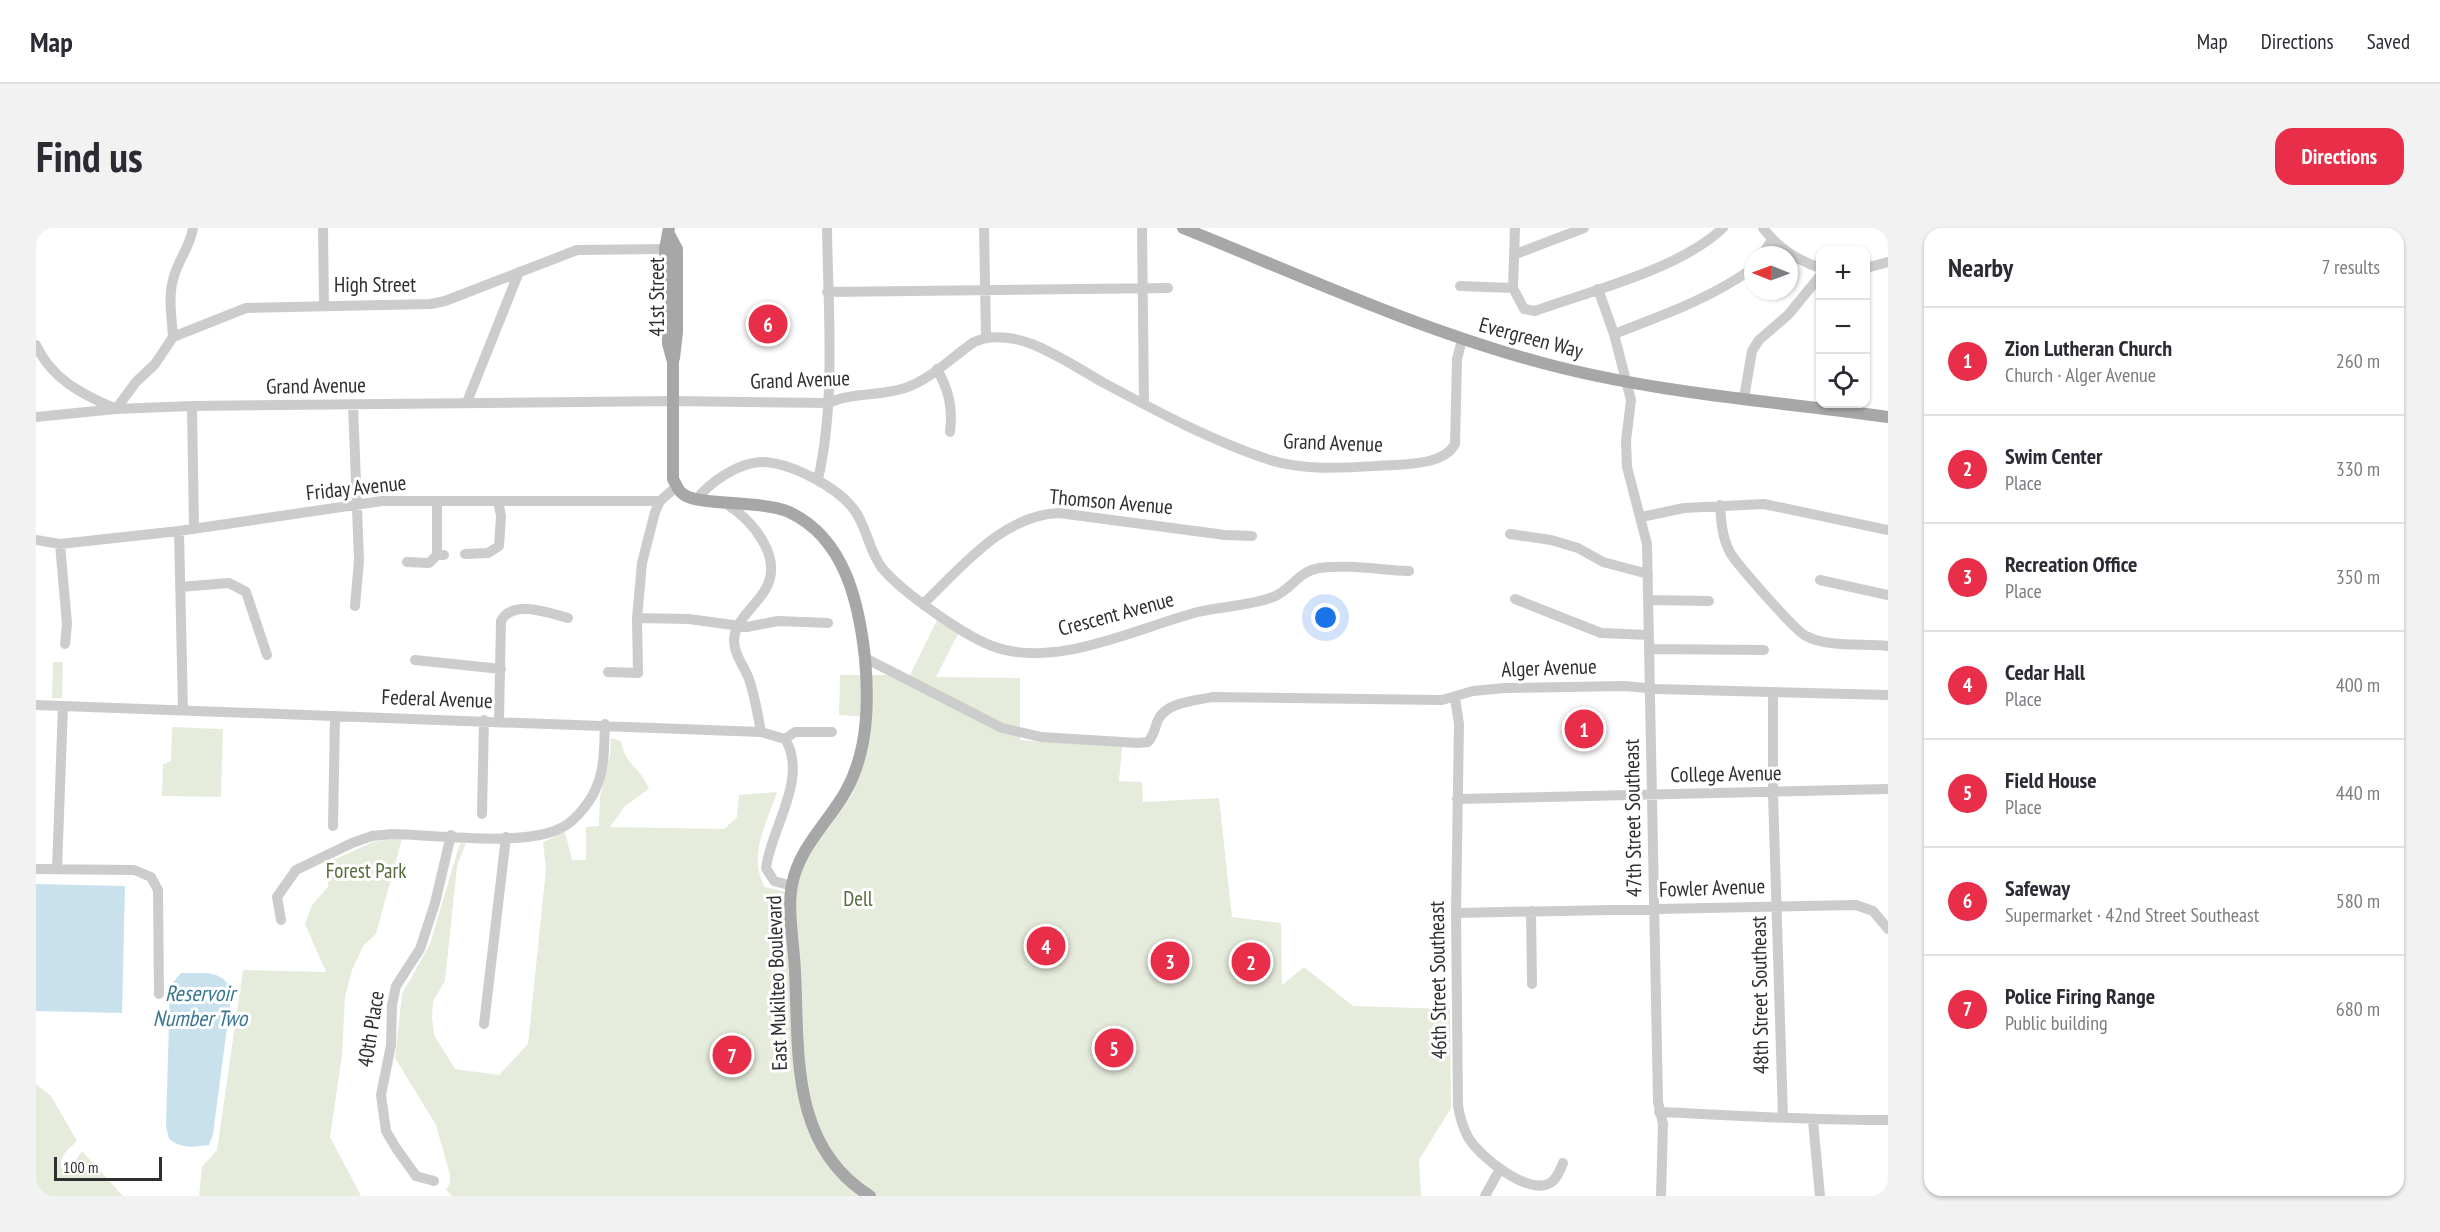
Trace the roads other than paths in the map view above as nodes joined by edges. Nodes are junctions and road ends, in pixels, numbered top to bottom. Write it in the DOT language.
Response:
graph roads {
  1 [pos="193,228"];
  2 [pos="323,228"];
  3 [pos="827,228"];
  4 [pos="984,228"];
  5 [pos="1142,228"];
  6 [pos="1183,228"];
  7 [pos="1515,228"];
  8 [pos="1584,228"];
  9 [pos="1723,228"];
  10 [pos="1763,228"];
  11 [pos="669,231"];
  12 [pos="1772,240"];
  13 [pos="1768,246"];
  14 [pos="665,249"];
  15 [pos="1516,255"];
  16 [pos="1888,262"];
  17 [pos="1816,266"];
  18 [pos="1870,267"];
  19 [pos="519,272"];
  20 [pos="1744,274"];
  21 [pos="1816,282"];
  22 [pos="1460,286"];
  23 [pos="1168,288"];
  24 [pos="1513,288"];
  25 [pos="1144,289"];
  26 [pos="1598,289"];
  27 [pos="986,290"];
  28 [pos="828,292"];
  29 [pos="672,296"];
  30 [pos="324,305"];
  31 [pos="1614,334"];
  32 [pos="173,337"];
  33 [pos="986,337"];
  34 [pos="1462,340"];
  35 [pos="36,345"];
  36 [pos="938,369"];
  37 [pos="1628,382"];
  38 [pos="1744,398"];
  39 [pos="672,400"];
  40 [pos="467,402"];
  41 [pos="829,403"];
  42 [pos="1143,404"];
  43 [pos="353,405"];
  44 [pos="192,406"];
  45 [pos="116,408"];
  46 [pos="36,417"];
  47 [pos="1888,417"];
  48 [pos="950,432"];
  49 [pos="818,479"];
  50 [pos="677,486"];
  51 [pos="696,500"];
  52 [pos="437,501"];
  53 [pos="498,501"];
  54 [pos="660,501"];
  55 [pos="722,501"];
  56 [pos="355,504"];
  57 [pos="1720,505"];
  58 [pos="1641,517"];
  59 [pos="194,529"];
  60 [pos="1888,530"];
  61 [pos="179,531"];
  62 [pos="1510,534"];
  63 [pos="1252,536"];
  64 [pos="36,540"];
  65 [pos="60,544"];
  66 [pos="465,554"];
  67 [pos="407,562"];
  68 [pos="1409,571"];
  69 [pos="1648,574"];
  70 [pos="1820,580"];
  71 [pos="180,587"];
  72 [pos="1888,595"];
  73 [pos="1515,599"];
  74 [pos="1649,600"];
  75 [pos="1709,601"];
  76 [pos="924,603"];
  77 [pos="355,606"];
  78 [pos="568,618"];
  79 [pos="637,618"];
  80 [pos="828,623"];
  81 [pos="736,627"];
  82 [pos="1650,635"];
  83 [pos="65,644"];
  84 [pos="1888,645"];
  85 [pos="1650,649"];
  86 [pos="1764,650"];
  87 [pos="267,655"];
  88 [pos="865,658"];
  89 [pos="415,660"];
  90 [pos="501,669"];
  91 [pos="608,672"];
  92 [pos="1650,688"];
  93 [pos="1773,692"];
  94 [pos="1888,695"];
  95 [pos="1455,698"];
  96 [pos="36,705"];
  97 [pos="63,706"];
  98 [pos="183,710"];
  99 [pos="335,716"];
  100 [pos="484,720"];
  101 [pos="499,720"];
  102 [pos="605,724"];
  103 [pos="761,732"];
  104 [pos="832,732"];
  105 [pos="785,739"];
  106 [pos="1888,789"];
  107 [pos="1773,793"];
  108 [pos="1653,795"];
  109 [pos="1457,799"];
  110 [pos="482,814"];
  111 [pos="333,826"];
  112 [pos="451,835"];
  113 [pos="506,837"];
  114 [pos="36,869"];
  115 [pos="57,869"];
  116 [pos="792,886"];
  117 [pos="1778,906"];
  118 [pos="1654,909"];
  119 [pos="1531,911"];
  120 [pos="1456,913"];
  121 [pos="281,920"];
  122 [pos="1888,929"];
  123 [pos="1532,984"];
  124 [pos="159,994"];
  125 [pos="484,1024"];
  126 [pos="1659,1112"];
  127 [pos="1783,1117"];
  128 [pos="1888,1120"];
  129 [pos="1813,1121"];
  130 [pos="1563,1163"];
  131 [pos="1500,1169"];
  132 [pos="434,1181"];
  133 [pos="870,1196"];
  134 [pos="1485,1196"];
  135 [pos="1661,1196"];
  136 [pos="1820,1196"];
  1 -- 32 [label="street"];
  2 -- 30 [label="street"];
  3 -- 28 [label="street"];
  4 -- 27 [label="street"];
  5 -- 25 [label="street"];
  6 -- 34 [label="main road, Evergreen Way"];
  7 -- 15 [label="street"];
  8 -- 15 [label="street"];
  9 -- 26 [label="street"];
  10 -- 12 [label="street"];
  11 -- 14 [label="main road, 41st Street"];
  11 -- 29 [label="main road, 41st Street"];
  12 -- 13 [label="street"];
  12 -- 17 [label="street"];
  14 -- 19 [label="street, High Street"];
  14 -- 29 [label="main road, 41st Street"];
  15 -- 24 [label="street"];
  16 -- 18 [label="street"];
  19 -- 30 [label="street, High Street"];
  19 -- 40 [label="street"];
  20 -- 31 [label="street"];
  21 -- 38 [label="street"];
  22 -- 24 [label="street"];
  23 -- 25 [label="street"];
  24 -- 26 [label="street"];
  25 -- 27 [label="street"];
  25 -- 42 [label="street"];
  26 -- 31 [label="street, 47th Street Southeast"];
  27 -- 28 [label="street"];
  27 -- 33 [label="street"];
  28 -- 41 [label="street"];
  29 -- 39 [label="main road, 41st Street"];
  30 -- 32 [label="street, High Street"];
  31 -- 37 [label="street, 47th Street Southeast"];
  32 -- 45 [label="street"];
  33 -- 36 [label="street, Grand Avenue"];
  33 -- 42 [label="street, Grand Avenue"];
  34 -- 37 [label="main road, Evergreen Way"];
  34 -- 42 [label="street, Grand Avenue"];
  35 -- 45 [label="street"];
  36 -- 41 [label="street, Grand Avenue"];
  36 -- 48 [label="street"];
  37 -- 38 [label="main road, Evergreen Way"];
  37 -- 58 [label="street, 47th Street Southeast"];
  38 -- 47 [label="main road, Evergreen Way"];
  39 -- 40 [label="street, Grand Avenue"];
  39 -- 41 [label="street, Grand Avenue"];
  39 -- 50 [label="main road, 41st Street"];
  40 -- 43 [label="street, Grand Avenue"];
  41 -- 49 [label="street"];
  43 -- 44 [label="street, Grand Avenue"];
  43 -- 56 [label="street"];
  44 -- 45 [label="street, Grand Avenue"];
  44 -- 59 [label="street"];
  45 -- 46 [label="street, Grand Avenue"];
  49 -- 51 [label="street, Crescent Avenue"];
  49 -- 76 [label="street, Crescent Avenue"];
  50 -- 51 [label="main road"];
  50 -- 54 [label="street"];
  51 -- 55 [label="main road, East Mukilteo Boulevard"];
  52 -- 53 [label="street, Friday Avenue"];
  52 -- 56 [label="street, Friday Avenue"];
  52 -- 67 [label="street"];
  53 -- 54 [label="street, Friday Avenue"];
  53 -- 66 [label="street"];
  54 -- 79 [label="street"];
  55 -- 81 [label="street"];
  55 -- 88 [label="main road, East Mukilteo Boulevard"];
  56 -- 59 [label="street, Friday Avenue"];
  56 -- 77 [label="street"];
  57 -- 58 [label="street"];
  57 -- 60 [label="street"];
  57 -- 84 [label="street"];
  58 -- 69 [label="street, 47th Street Southeast"];
  59 -- 61 [label="street, Friday Avenue"];
  61 -- 65 [label="street, Friday Avenue"];
  61 -- 71 [label="street"];
  62 -- 69 [label="street"];
  63 -- 76 [label="street, Thomson Avenue"];
  64 -- 65 [label="street, Friday Avenue"];
  65 -- 83 [label="street"];
  68 -- 76 [label="street, Crescent Avenue"];
  69 -- 74 [label="street, 47th Street Southeast"];
  70 -- 72 [label="street"];
  71 -- 87 [label="street"];
  71 -- 98 [label="street"];
  73 -- 82 [label="street"];
  74 -- 75 [label="street"];
  74 -- 82 [label="street, 47th Street Southeast"];
  78 -- 90 [label="street"];
  79 -- 81 [label="street"];
  79 -- 91 [label="street"];
  80 -- 81 [label="street"];
  81 -- 103 [label="street"];
  82 -- 85 [label="street, 47th Street Southeast"];
  85 -- 86 [label="street"];
  85 -- 92 [label="street, 47th Street Southeast"];
  88 -- 95 [label="street, Alger Avenue"];
  88 -- 116 [label="main road, East Mukilteo Boulevard"];
  89 -- 90 [label="street"];
  90 -- 101 [label="street"];
  92 -- 93 [label="street, Alger Avenue"];
  92 -- 95 [label="street, Alger Avenue"];
  92 -- 108 [label="street, 47th Street Southeast"];
  93 -- 94 [label="street, Alger Avenue"];
  93 -- 107 [label="street, 48th Street Southeast"];
  95 -- 109 [label="street, 46th Street Southeast"];
  96 -- 97 [label="street, Federal Avenue"];
  97 -- 98 [label="street, Federal Avenue"];
  97 -- 115 [label="street"];
  98 -- 99 [label="street, Federal Avenue"];
  99 -- 100 [label="street, Federal Avenue"];
  99 -- 111 [label="street"];
  100 -- 101 [label="street, Federal Avenue"];
  100 -- 110 [label="street"];
  101 -- 102 [label="street, Federal Avenue"];
  102 -- 103 [label="street, Federal Avenue"];
  102 -- 113 [label="street"];
  103 -- 105 [label="street, Federal Avenue"];
  104 -- 105 [label="street"];
  105 -- 116 [label="street"];
  106 -- 107 [label="street, College Avenue"];
  107 -- 108 [label="street, College Avenue"];
  107 -- 117 [label="street, 48th Street Southeast"];
  108 -- 109 [label="street, College Avenue"];
  108 -- 118 [label="street, 47th Street Southeast"];
  109 -- 120 [label="street, 46th Street Southeast"];
  112 -- 113 [label="street"];
  112 -- 121 [label="street"];
  112 -- 132 [label="street, 40th Place"];
  113 -- 125 [label="street"];
  114 -- 115 [label="street"];
  115 -- 124 [label="street"];
  116 -- 133 [label="main road, East Mukilteo Boulevard"];
  117 -- 118 [label="street, Fowler Avenue"];
  117 -- 122 [label="street, Fowler Avenue"];
  117 -- 127 [label="street, 48th Street Southeast"];
  118 -- 119 [label="street, Fowler Avenue"];
  118 -- 126 [label="street, 47th Street Southeast"];
  119 -- 120 [label="street, Fowler Avenue"];
  119 -- 123 [label="street"];
  120 -- 131 [label="street, 46th Street Southeast"];
  126 -- 127 [label="street"];
  126 -- 135 [label="street, 47th Street Southeast"];
  127 -- 129 [label="street"];
  128 -- 129 [label="street"];
  129 -- 136 [label="street"];
  130 -- 131 [label="street, 46th Street Southeast"];
  131 -- 134 [label="street"];
}
